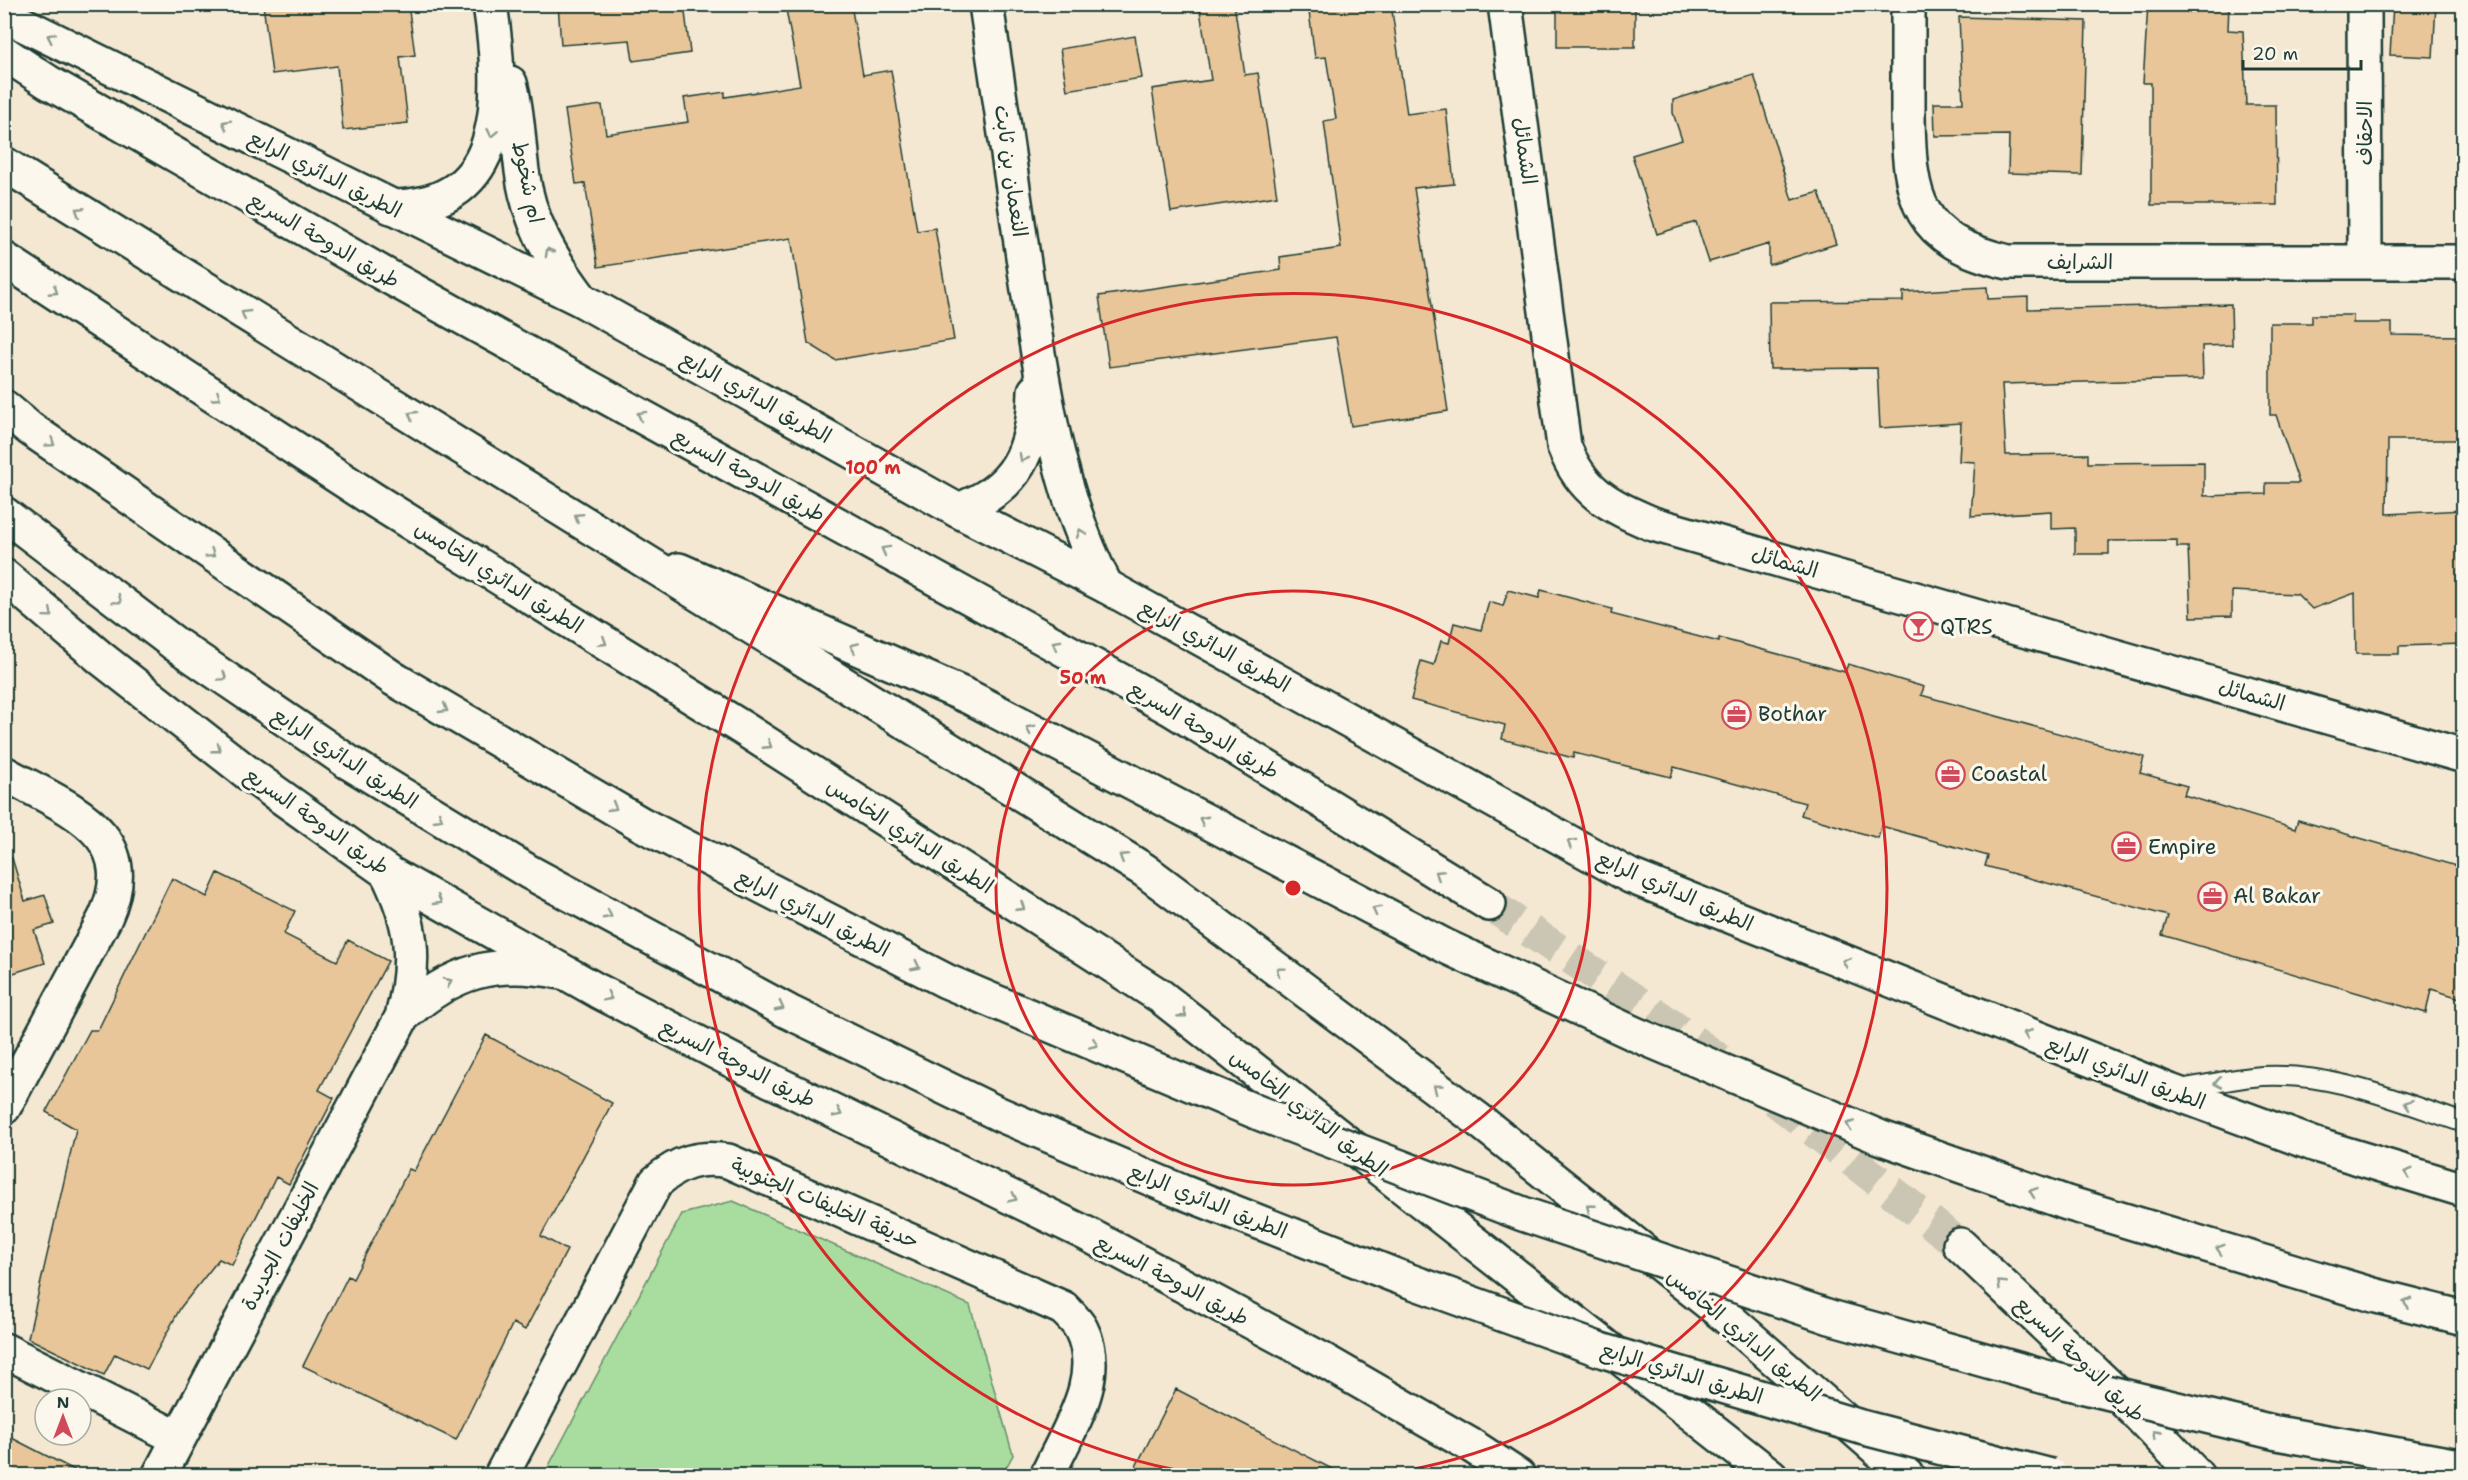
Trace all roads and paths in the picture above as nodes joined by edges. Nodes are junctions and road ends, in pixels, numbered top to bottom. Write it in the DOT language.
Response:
graph roads {
  1 [pos="490,4"];
  2 [pos="986,4"];
  3 [pos="1505,4"];
  4 [pos="1908,4"];
  5 [pos="2364,4"];
  6 [pos="4,15"];
  7 [pos="4,53"];
  8 [pos="498,54"];
  9 [pos="4,164"];
  10 [pos="391,207"];
  11 [pos="4,259"];
  12 [pos="2365,262"];
  13 [pos="2463,262"];
  14 [pos="582,300"];
  15 [pos="1035,338"];
  16 [pos="4,407"];
  17 [pos="957,510"];
  18 [pos="4,514"];
  19 [pos="628,548"];
  20 [pos="4,576"];
  21 [pos="1106,586"];
  22 [pos="2463,756"];
  23 [pos="4,773"];
  24 [pos="387,872"];
  25 [pos="1489,904"];
  26 [pos="561,972"];
  27 [pos="402,1017"];
  28 [pos="2170,1091"];
  29 [pos="4,1107"];
  30 [pos="2463,1123"];
  31 [pos="2463,1190"];
  32 [pos="1960,1245"];
  33 [pos="2463,1318"];
  34 [pos="4,1350"];
  35 [pos="178,1438"];
  36 [pos="1472,1446"];
  37 [pos="2463,1467"];
  38 [pos="159,1476"];
  39 [pos="501,1476"];
  40 [pos="1047,1476"];
  41 [pos="1498,1476"];
  42 [pos="1518,1476"];
  43 [pos="1771,1476"];
  44 [pos="1908,1476"];
  45 [pos="2051,1476"];
  46 [pos="2197,1476"];
  1 -- 8 [label="main road, ام شخوط"];
  2 -- 15 [label="main road, النعمان بن ثابت"];
  3 -- 22 [label="main road, الشمائل"];
  4 -- 12 [label="main road, الشرايف"];
  5 -- 12 [label="main road, الاحقاف"];
  10 -- 6 [label="main road, الطريق الدائري الرابع, one-way"];
  25 -- 7 [label="main road, طريق الدوحة السريع, one-way"];
  8 -- 10 [label="main road, ام شخوط, one-way"];
  14 -- 8 [label="main road, ام شخوط, one-way"];
  19 -- 9 [label="main road, one-way"];
  10 -- 14 [label="main road, الطريق الدائري الرابع"];
  11 -- 43 [label="main road, الطريق الدائري الخامس, one-way"];
  12 -- 13 [label="main road, الشرايف"];
  14 -- 17 [label="main road, الطريق الدائري الرابع"];
  15 -- 17 [label="main road, النعمان بن ثابت, one-way"];
  21 -- 15 [label="main road, النعمان بن ثابت, one-way"];
  16 -- 37 [label="main road, الطريق الدائري الرابع, one-way, bridge"];
  17 -- 21 [label="main road, الطريق الدائري الرابع"];
  18 -- 45 [label="main road, الطريق الدائري الرابع, one-way, bridge"];
  33 -- 19 [label="main road, one-way"];
  44 -- 19 [label="main road, الطريق الدائري الخامس, one-way"];
  20 -- 24 [label="main road, طريق الدوحة السريع, one-way"];
  28 -- 21 [label="main road, الطريق الدائري الرابع, one-way"];
  23 -- 29 [label="main road"];
  24 -- 26 [label="main road, طريق الدوحة السريع, one-way"];
  24 -- 27 [label="main road, الخليفات الجديدة"];
  27 -- 26 [label="main road, الخليفات الجديدة, one-way"];
  26 -- 36 [label="main road, طريق الدوحة السريع, one-way"];
  27 -- 35 [label="main road, الخليفات الجديدة"];
  30 -- 28 [label="lane, one-way"];
  31 -- 28 [label="main road, الطريق الدائري الرابع, one-way"];
  46 -- 32 [label="main road, طريق الدوحة السريع, one-way"];
  34 -- 35 [label="main road"];
  35 -- 38 [label="main road, الخليفات الجديدة"];
  36 -- 41 [label="main road"];
  36 -- 42 [label="main road, طريق الدوحة السريع"];
  39 -- 40 [label="main road, حديقة الخليفات الجنوبية"];
}
